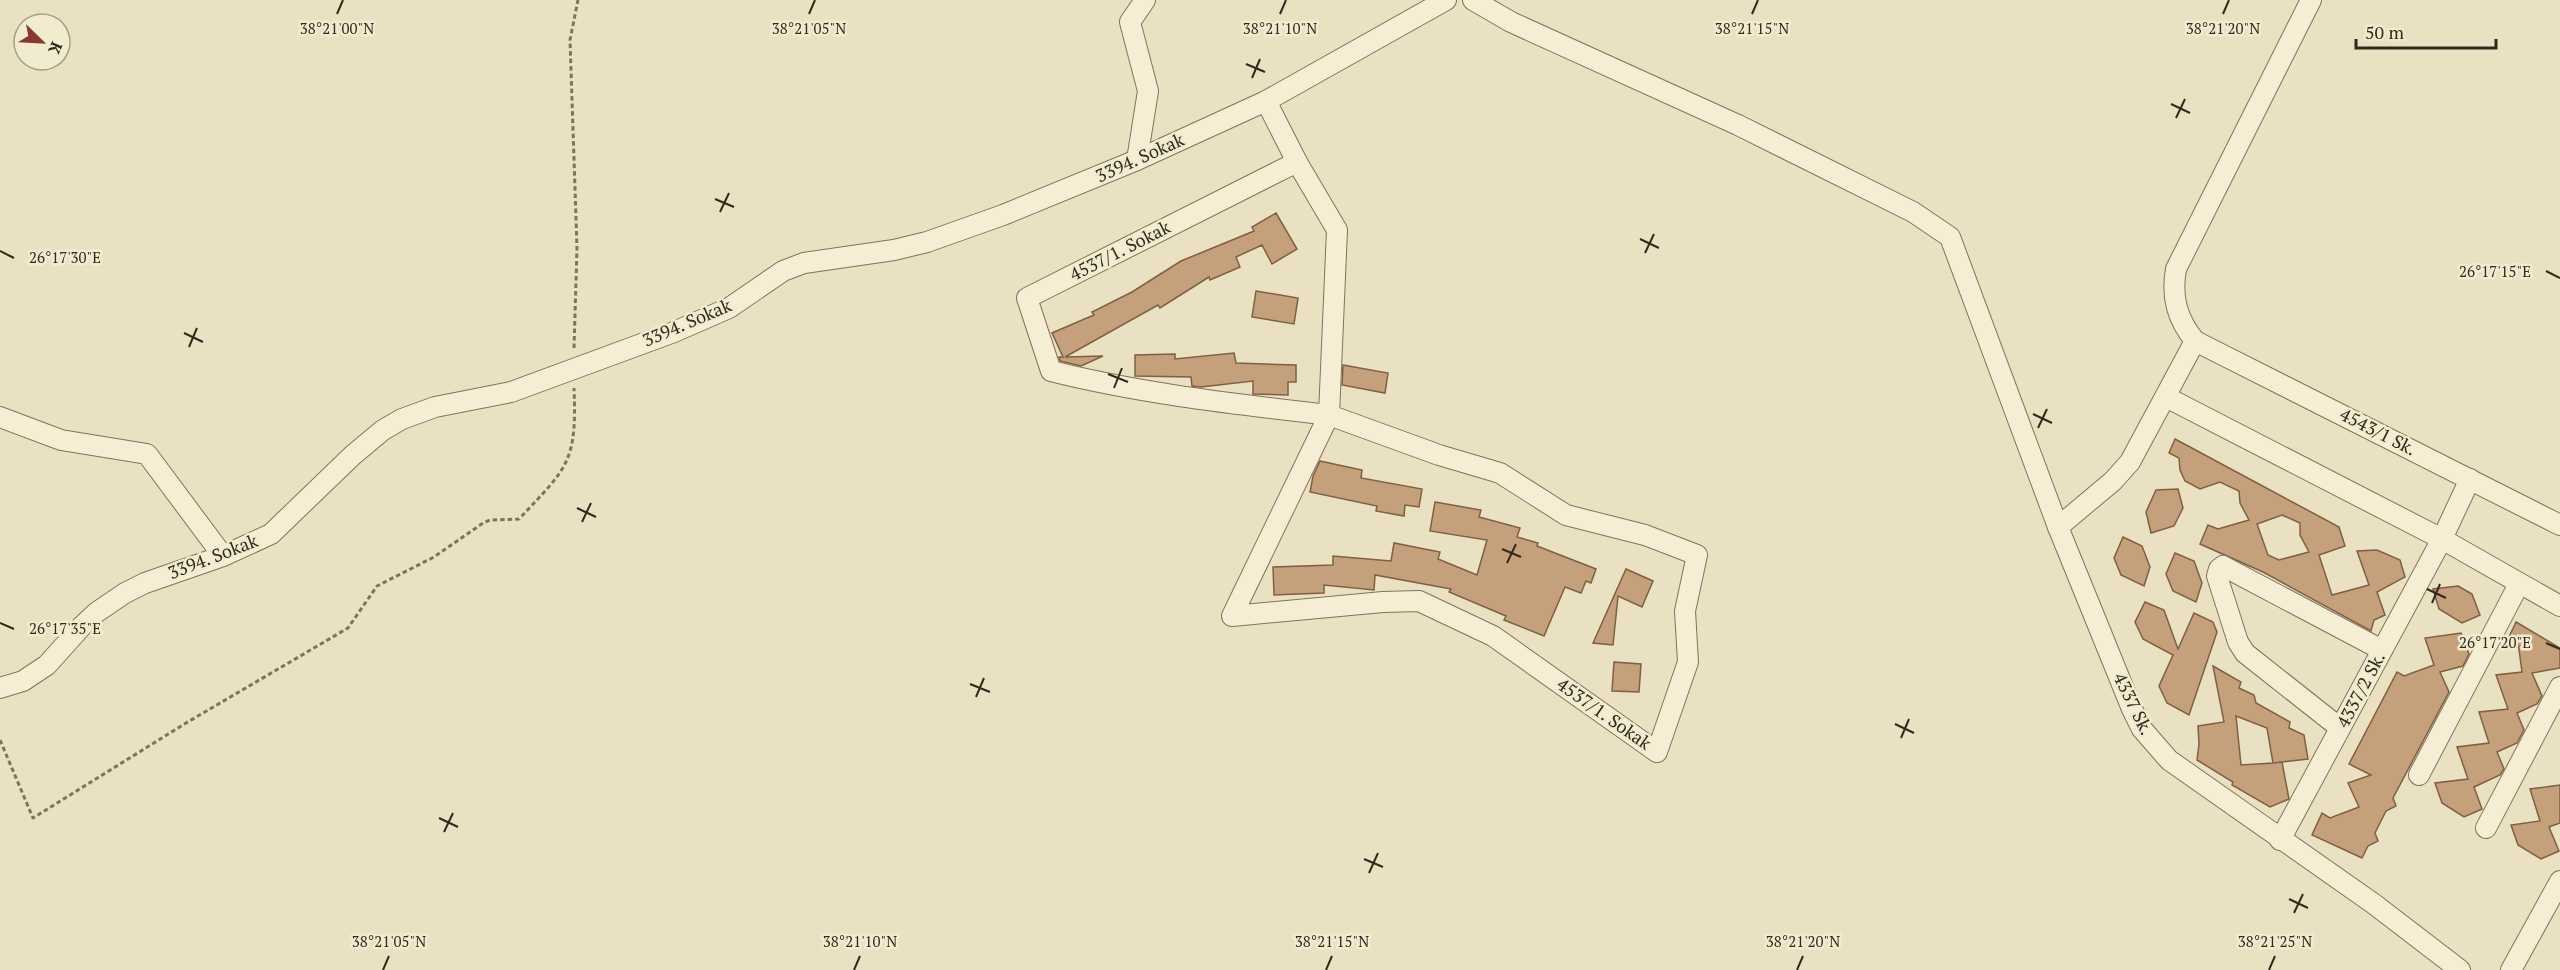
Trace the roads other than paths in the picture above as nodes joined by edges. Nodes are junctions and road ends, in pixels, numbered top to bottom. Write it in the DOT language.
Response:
graph roads {
  1 [pos="1145,0"];
  2 [pos="1446,0"];
  3 [pos="1473,0"];
  4 [pos="2311,0"];
  5 [pos="1266,101"];
  6 [pos="1137,160"];
  7 [pos="1297,162"];
  8 [pos="2195,340"];
  9 [pos="2166,397"];
  10 [pos="1329,415"];
  11 [pos="0,417"];
  12 [pos="2470,479"];
  13 [pos="2560,525"];
  14 [pos="2058,527"];
  15 [pos="2442,539"];
  16 [pos="223,556"];
  17 [pos="2519,584"];
  18 [pos="2560,606"];
  19 [pos="2382,650"];
  20 [pos="2560,687"];
  21 [pos="0,688"];
  22 [pos="2340,728"];
  23 [pos="2419,774"];
  24 [pos="2486,828"];
  25 [pos="2280,840"];
  26 [pos="2558,891"];
  27 [pos="2460,970"];
  28 [pos="2511,970"];
  1 -- 6 [label="street"];
  2 -- 5 [label="street, 3394. Sokak"];
  3 -- 14 [label="street, 4337 Sk."];
  4 -- 8 [label="street"];
  5 -- 6 [label="street, 3394. Sokak"];
  5 -- 7 [label="street"];
  6 -- 16 [label="street, 3394. Sokak"];
  7 -- 10 [label="street, 4537/1. Sokak"];
  7 -- 10 [label="street, 4537/1. Sokak"];
  8 -- 9 [label="street"];
  8 -- 12 [label="street, 4543/1 Sk."];
  9 -- 14 [label="street"];
  9 -- 15 [label="street"];
  10 -- 10 [label="street, 4537/1. Sokak"];
  11 -- 16 [label="street"];
  12 -- 13 [label="street, 4543/1 Sk."];
  12 -- 15 [label="street, 4337/2 Sk."];
  14 -- 25 [label="street, 4337 Sk."];
  15 -- 17 [label="street"];
  15 -- 19 [label="street, 4337/2 Sk."];
  16 -- 21 [label="street, 3394. Sokak"];
  17 -- 18 [label="street"];
  17 -- 23 [label="street"];
  19 -- 22 [label="street, 4337/2 Sk."];
  19 -- 22 [label="street"];
  20 -- 24 [label="street"];
  22 -- 25 [label="street, 4337/2 Sk."];
  25 -- 27 [label="street, 4337 Sk."];
  26 -- 28 [label="street"];
}
